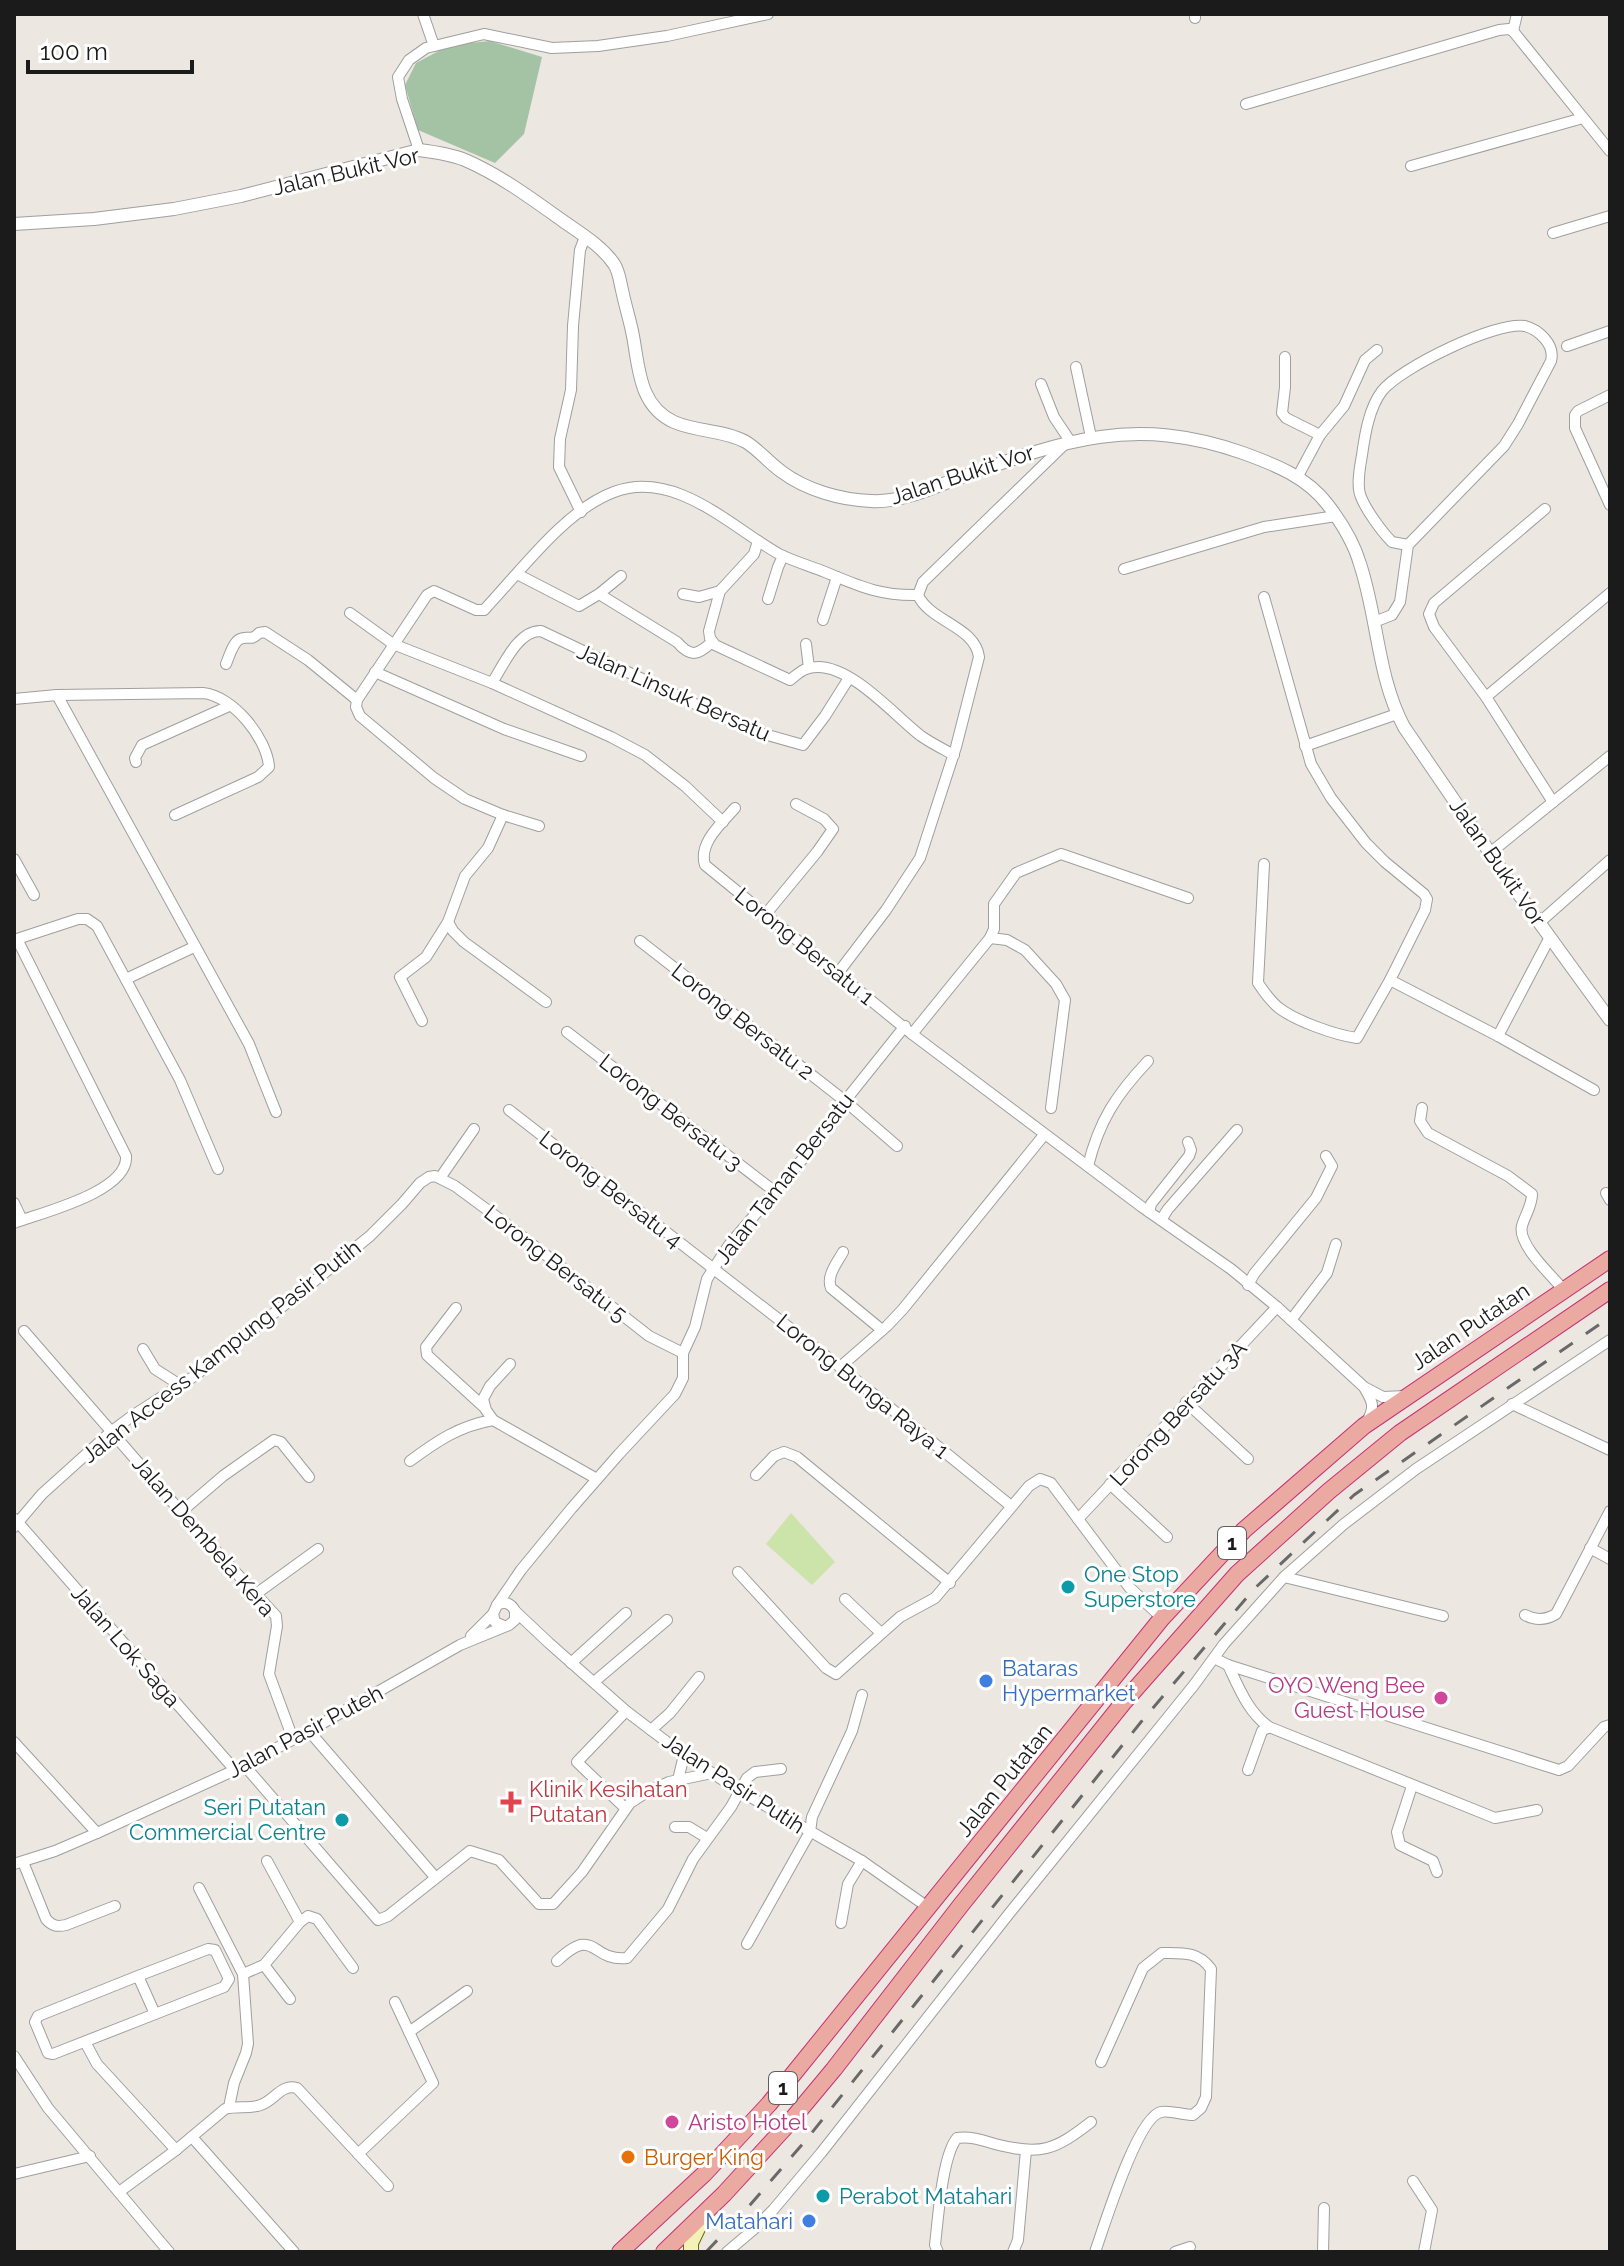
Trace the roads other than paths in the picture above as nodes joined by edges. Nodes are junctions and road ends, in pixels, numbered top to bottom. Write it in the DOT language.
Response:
graph roads {
  1 [pos="423,14"];
  2 [pos="768,14"];
  3 [pos="1517,14"];
  4 [pos="724,19"];
  5 [pos="1513,31"];
  6 [pos="434,46"];
  7 [pos="1246,104"];
  8 [pos="1583,118"];
  9 [pos="419,150"];
  10 [pos="1610,151"];
  11 [pos="1411,166"];
  12 [pos="1610,216"];
  13 [pos="14,224"];
  14 [pos="1553,233"];
  15 [pos="585,237"];
  16 [pos="1610,331"];
  17 [pos="1567,346"];
  18 [pos="1377,350"];
  19 [pos="1285,357"];
  20 [pos="1076,367"];
  21 [pos="1041,384"];
  22 [pos="1610,395"];
  23 [pos="1320,435"];
  24 [pos="1091,437"];
  25 [pos="1069,442"];
  26 [pos="1298,476"];
  27 [pos="1610,505"];
  28 [pos="1545,509"];
  29 [pos="581,512"];
  30 [pos="1336,516"];
  31 [pos="758,541"];
  32 [pos="1408,545"];
  33 [pos="783,556"];
  34 [pos="1124,569"];
  35 [pos="517,574"];
  36 [pos="621,576"];
  37 [pos="837,577"];
  38 [pos="720,591"];
  39 [pos="1610,593"];
  40 [pos="599,594"];
  41 [pos="683,594"];
  42 [pos="918,595"];
  43 [pos="1264,597"];
  44 [pos="768,599"];
  45 [pos="350,613"];
  46 [pos="823,620"];
  47 [pos="1374,622"];
  48 [pos="712,642"];
  49 [pos="393,644"];
  50 [pos="806,644"];
  51 [pos="226,664"];
  52 [pos="809,668"];
  53 [pos="375,672"];
  54 [pos="849,678"];
  55 [pos="492,683"];
  56 [pos="57,695"];
  57 [pos="1486,697"];
  58 [pos="14,699"];
  59 [pos="357,700"];
  60 [pos="229,706"];
  61 [pos="1397,714"];
  62 [pos="1305,746"];
  63 [pos="954,755"];
  64 [pos="581,756"];
  65 [pos="1610,756"];
  66 [pos="136,762"];
  67 [pos="1553,802"];
  68 [pos="796,804"];
  69 [pos="735,808"];
  70 [pos="175,815"];
  71 [pos="503,815"];
  72 [pos="723,822"];
  73 [pos="539,826"];
  74 [pos="1490,853"];
  75 [pos="14,859"];
  76 [pos="1610,860"];
  77 [pos="1264,864"];
  78 [pos="34,895"];
  79 [pos="1188,898"];
  80 [pos="765,915"];
  81 [pos="448,922"];
  82 [pos="1540,922"];
  83 [pos="1550,937"];
  84 [pos="990,938"];
  85 [pos="15,940"];
  86 [pos="640,941"];
  87 [pos="194,947"];
  88 [pos="838,973"];
  89 [pos="126,979"];
  90 [pos="1390,980"];
  91 [pos="546,1002"];
  92 [pos="1610,1020"];
  93 [pos="422,1021"];
  94 [pos="909,1030"];
  95 [pos="567,1032"];
  96 [pos="1498,1036"];
  97 [pos="1148,1061"];
  98 [pos="1594,1090"];
  99 [pos="845,1101"];
  100 [pos="1051,1108"];
  101 [pos="1422,1108"];
  102 [pos="509,1110"];
  103 [pos="276,1112"];
  104 [pos="474,1129"];
  105 [pos="1237,1130"];
  106 [pos="1044,1135"];
  107 [pos="1188,1142"];
  108 [pos="897,1146"];
  109 [pos="1326,1156"];
  110 [pos="1088,1166"];
  111 [pos="218,1169"];
  112 [pos="435,1178"];
  113 [pos="774,1191"];
  114 [pos="14,1203"];
  115 [pos="1149,1212"];
  116 [pos="1161,1220"];
  117 [pos="18,1221"];
  118 [pos="1336,1244"];
  119 [pos="843,1252"];
  120 [pos="1610,1259"];
  121 [pos="714,1268"];
  122 [pos="1248,1285"];
  123 [pos="1564,1290"];
  124 [pos="1610,1290"];
  125 [pos="1277,1307"];
  126 [pos="456,1308"];
  127 [pos="1291,1320"];
  128 [pos="882,1330"];
  129 [pos="24,1331"];
  130 [pos="1610,1340"];
  131 [pos="143,1349"];
  132 [pos="683,1353"];
  133 [pos="510,1364"];
  134 [pos="840,1367"];
  135 [pos="180,1385"];
  136 [pos="1364,1387"];
  137 [pos="1406,1396"];
  138 [pos="1186,1402"];
  139 [pos="1512,1404"];
  140 [pos="486,1410"];
  141 [pos="493,1420"];
  142 [pos="1364,1426"];
  143 [pos="112,1431"];
  144 [pos="1610,1450"];
  145 [pos="1248,1459"];
  146 [pos="410,1461"];
  147 [pos="1311,1471"];
  148 [pos="756,1475"];
  149 [pos="309,1477"];
  150 [pos="597,1479"];
  151 [pos="1110,1484"];
  152 [pos="1329,1491"];
  153 [pos="1011,1506"];
  154 [pos="1610,1511"];
  155 [pos="181,1512"];
  156 [pos="1078,1519"];
  157 [pos="15,1522"];
  158 [pos="1167,1537"];
  159 [pos="1590,1548"];
  160 [pos="318,1549"];
  161 [pos="1610,1559"];
  162 [pos="521,1570"];
  163 [pos="738,1572"];
  164 [pos="1284,1577"];
  165 [pos="950,1583"];
  166 [pos="256,1594"];
  167 [pos="845,1599"];
  168 [pos="514,1609"];
  169 [pos="495,1610"];
  170 [pos="626,1613"];
  171 [pos="1525,1615"];
  172 [pos="1443,1616"];
  173 [pos="1162,1618"];
  174 [pos="667,1620"];
  175 [pos="506,1626"];
  176 [pos="881,1633"];
  177 [pos="549,1643"];
  178 [pos="460,1645"];
  179 [pos="1214,1658"];
  180 [pos="571,1663"];
  181 [pos="1228,1665"];
  182 [pos="699,1677"];
  183 [pos="594,1682"];
  184 [pos="862,1695"];
  185 [pos="626,1711"];
  186 [pos="1610,1725"];
  187 [pos="1269,1727"];
  188 [pos="651,1730"];
  189 [pos="309,1731"];
  190 [pos="293,1739"];
  191 [pos="14,1742"];
  192 [pos="684,1755"];
  193 [pos="239,1768"];
  194 [pos="781,1769"];
  195 [pos="1248,1770"];
  196 [pos="712,1773"];
  197 [pos="678,1780"];
  198 [pos="1412,1786"];
  199 [pos="740,1791"];
  200 [pos="625,1808"];
  201 [pos="1537,1810"];
  202 [pos="675,1827"];
  203 [pos="810,1832"];
  204 [pos="97,1833"];
  205 [pos="707,1838"];
  206 [pos="267,1861"];
  207 [pos="862,1861"];
  208 [pos="19,1863"];
  209 [pos="1437,1872"];
  210 [pos="435,1877"];
  211 [pos="199,1888"];
  212 [pos="961,1905"];
  213 [pos="115,1906"];
  214 [pos="929,1908"];
  215 [pos="300,1922"];
  216 [pos="841,1923"];
  217 [pos="747,1944"];
  218 [pos="557,1961"];
  219 [pos="264,1965"];
  220 [pos="353,1968"];
  221 [pos="243,1974"];
  222 [pos="138,1976"];
  223 [pos="861,1990"];
  224 [pos="467,1991"];
  225 [pos="290,1999"];
  226 [pos="395,2002"];
  227 [pos="882,2008"];
  228 [pos="155,2014"];
  229 [pos="409,2032"];
  230 [pos="85,2042"];
  231 [pos="14,2056"];
  232 [pos="1101,2062"];
  233 [pos="229,2107"];
  234 [pos="1091,2122"];
  235 [pos="192,2137"];
  236 [pos="176,2150"];
  237 [pos="1026,2150"];
  238 [pos="358,2154"];
  239 [pos="90,2156"];
  240 [pos="14,2174"];
  241 [pos="1413,2181"];
  242 [pos="388,2186"];
  243 [pos="119,2192"];
  244 [pos="1324,2208"];
  245 [pos="667,2210"];
  246 [pos="706,2212"];
  247 [pos="753,2230"];
  248 [pos="1190,2247"];
  249 [pos="668,2250"];
  250 [pos="169,2252"];
  251 [pos="294,2252"];
  252 [pos="620,2252"];
  253 [pos="691,2252"];
  254 [pos="727,2252"];
  255 [pos="744,2252"];
  256 [pos="938,2252"];
  257 [pos="1013,2252"];
  258 [pos="1095,2252"];
  259 [pos="1175,2252"];
  260 [pos="1323,2252"];
  261 [pos="1424,2252"];
  1 -- 6 [label="street"];
  2 -- 4 [label="street"];
  3 -- 5 [label="street"];
  4 -- 6 [label="street"];
  5 -- 7 [label="street"];
  5 -- 8 [label="street"];
  6 -- 9 [label="street"];
  8 -- 10 [label="street"];
  8 -- 11 [label="street"];
  9 -- 13 [label="street, Jalan Bukit Vor"];
  9 -- 15 [label="street, Jalan Bukit Vor"];
  12 -- 14 [label="street"];
  15 -- 25 [label="street, Jalan Bukit Vor"];
  15 -- 29 [label="street"];
  16 -- 17 [label="street"];
  18 -- 23 [label="street"];
  19 -- 23 [label="street"];
  20 -- 24 [label="street"];
  21 -- 25 [label="street"];
  22 -- 27 [label="street"];
  23 -- 26 [label="street"];
  24 -- 25 [label="street, Jalan Bukit Vor"];
  24 -- 26 [label="street, Jalan Bukit Vor"];
  25 -- 42 [label="street"];
  26 -- 30 [label="street, Jalan Bukit Vor"];
  28 -- 57 [label="street"];
  29 -- 31 [label="street"];
  29 -- 35 [label="street"];
  30 -- 34 [label="street"];
  30 -- 47 [label="street, Jalan Bukit Vor"];
  31 -- 33 [label="street"];
  31 -- 38 [label="street"];
  32 -- 32 [label="street"];
  32 -- 47 [label="street"];
  33 -- 37 [label="street"];
  33 -- 44 [label="street"];
  35 -- 40 [label="street"];
  35 -- 49 [label="street"];
  36 -- 40 [label="street"];
  37 -- 42 [label="street"];
  37 -- 46 [label="street"];
  38 -- 41 [label="street"];
  38 -- 48 [label="street"];
  39 -- 57 [label="street"];
  40 -- 48 [label="street"];
  42 -- 63 [label="street"];
  43 -- 62 [label="street"];
  45 -- 49 [label="street"];
  47 -- 61 [label="street, Jalan Bukit Vor"];
  48 -- 52 [label="street"];
  49 -- 53 [label="street"];
  49 -- 55 [label="street"];
  50 -- 52 [label="street"];
  51 -- 59 [label="street"];
  52 -- 54 [label="street"];
  53 -- 59 [label="street"];
  53 -- 64 [label="street"];
  54 -- 55 [label="street, Jalan Linsuk Bersatu"];
  54 -- 63 [label="street"];
  55 -- 72 [label="street"];
  56 -- 58 [label="street"];
  56 -- 60 [label="street"];
  56 -- 87 [label="street"];
  57 -- 67 [label="street"];
  59 -- 71 [label="street"];
  60 -- 66 [label="street"];
  60 -- 70 [label="street"];
  61 -- 62 [label="street"];
  61 -- 74 [label="street, Jalan Bukit Vor"];
  62 -- 90 [label="street"];
  63 -- 88 [label="street"];
  65 -- 67 [label="street"];
  67 -- 74 [label="street"];
  68 -- 80 [label="street"];
  69 -- 72 [label="street"];
  71 -- 73 [label="street"];
  71 -- 81 [label="street"];
  72 -- 80 [label="street, Lorong Bersatu 1"];
  74 -- 82 [label="street, Jalan Bukit Vor"];
  75 -- 78 [label="street"];
  76 -- 82 [label="street"];
  77 -- 90 [label="street"];
  79 -- 84 [label="street"];
  80 -- 88 [label="street, Lorong Bersatu 1"];
  81 -- 91 [label="street"];
  81 -- 93 [label="street"];
  82 -- 83 [label="street, Jalan Bukit Vor"];
  83 -- 92 [label="street, Jalan Bukit Vor"];
  83 -- 96 [label="street"];
  84 -- 94 [label="street, Jalan Taman Bersatu"];
  84 -- 100 [label="street"];
  85 -- 89 [label="street"];
  85 -- 117 [label="street"];
  86 -- 99 [label="street, Lorong Bersatu 2"];
  87 -- 89 [label="street"];
  87 -- 103 [label="street"];
  88 -- 94 [label="street, Lorong Bersatu 1"];
  89 -- 111 [label="street"];
  90 -- 96 [label="street"];
  94 -- 99 [label="street, Jalan Taman Bersatu"];
  94 -- 106 [label="street, Lorong Bersatu 1"];
  95 -- 113 [label="street, Lorong Bersatu 3"];
  96 -- 98 [label="street"];
  97 -- 110 [label="street"];
  99 -- 108 [label="street, Lorong Bersatu 2"];
  99 -- 113 [label="street, Jalan Taman Bersatu"];
  101 -- 123 [label="street"];
  102 -- 121 [label="street, Lorong Bersatu 4"];
  104 -- 112 [label="street, Jalan Access Kampung Pasir Putih"];
  105 -- 116 [label="street"];
  106 -- 110 [label="street, Lorong Bersatu 1"];
  106 -- 128 [label="street"];
  107 -- 115 [label="street"];
  109 -- 122 [label="street"];
  110 -- 115 [label="street, Lorong Bersatu 1"];
  112 -- 132 [label="street, Lorong Bersatu 5"];
  112 -- 135 [label="street, Jalan Access Kampung Pasir Putih"];
  113 -- 121 [label="street, Jalan Taman Bersatu"];
  114 -- 117 [label="street"];
  115 -- 116 [label="street, Lorong Bersatu 1"];
  116 -- 122 [label="street, Lorong Bersatu 1"];
  118 -- 127 [label="street"];
  119 -- 128 [label="street"];
  120 -- 123 [label="highway, Jalan Putatan / 1"];
  121 -- 132 [label="street, Jalan Taman Bersatu"];
  121 -- 134 [label="street, Lorong Bunga Raya 1"];
  122 -- 125 [label="street, Lorong Bersatu 1"];
  123 -- 137 [label="highway, Jalan Putatan / 1"];
  124 -- 152 [label="highway, Jalan Putatan / 1"];
  125 -- 127 [label="street, Lorong Bersatu 1"];
  125 -- 138 [label="street, Lorong Bersatu 3A"];
  126 -- 140 [label="street"];
  127 -- 136 [label="street, Lorong Bersatu 1"];
  128 -- 134 [label="street"];
  129 -- 143 [label="street, Jalan Dembela Kera"];
  130 -- 139 [label="street"];
  131 -- 135 [label="street"];
  132 -- 150 [label="street, Jalan Taman Bersatu"];
  133 -- 140 [label="street"];
  134 -- 153 [label="street, Lorong Bunga Raya 1"];
  135 -- 143 [label="street, Jalan Access Kampung Pasir Putih"];
  136 -- 137 [label="street"];
  136 -- 142 [label="street"];
  137 -- 142 [label="highway, Jalan Putatan / 1"];
  138 -- 145 [label="street"];
  138 -- 151 [label="street, Lorong Bersatu 3A"];
  139 -- 144 [label="street"];
  139 -- 164 [label="street"];
  140 -- 141 [label="street"];
  141 -- 146 [label="street"];
  141 -- 150 [label="street"];
  142 -- 147 [label="highway, Jalan Putatan / 1"];
  143 -- 155 [label="street, Jalan Dembela Kera"];
  143 -- 157 [label="street, Jalan Access Kampung Pasir Putih"];
  147 -- 152 [label="highway"];
  147 -- 173 [label="highway, Jalan Putatan / 1"];
  148 -- 165 [label="street"];
  149 -- 155 [label="street"];
  150 -- 162 [label="street, Jalan Taman Bersatu"];
  151 -- 156 [label="street, Lorong Bersatu 3A"];
  151 -- 158 [label="street"];
  152 -- 212 [label="highway, Jalan Putatan / 1"];
  153 -- 156 [label="street"];
  153 -- 165 [label="street"];
  154 -- 159 [label="street"];
  155 -- 166 [label="street, Jalan Dembela Kera"];
  156 -- 173 [label="street"];
  157 -- 193 [label="street, Jalan Lok Saga"];
  159 -- 161 [label="street"];
  159 -- 171 [label="street"];
  160 -- 166 [label="street"];
  162 -- 168 [label="street, Jalan Taman Bersatu"];
  162 -- 169 [label="street, Jalan Taman Bersatu"];
  163 -- 176 [label="street"];
  164 -- 172 [label="street"];
  164 -- 179 [label="street"];
  165 -- 176 [label="street"];
  166 -- 190 [label="street, Jalan Dembela Kera"];
  167 -- 176 [label="street"];
  168 -- 169 [label="street"];
  168 -- 175 [label="street"];
  168 -- 177 [label="street, Jalan Pasir Putih"];
  169 -- 175 [label="street"];
  169 -- 178 [label="street, Jalan Pasir Puteh"];
  170 -- 180 [label="street"];
  173 -- 214 [label="highway, Jalan Putatan / 1"];
  174 -- 183 [label="street"];
  175 -- 177 [label="street, Jalan Pasir Putih"];
  175 -- 178 [label="street, Jalan Pasir Puteh"];
  177 -- 180 [label="street, Jalan Pasir Putih"];
  178 -- 189 [label="street, Jalan Pasir Puteh"];
  179 -- 181 [label="street"];
  179 -- 247 [label="street"];
  180 -- 183 [label="street, Jalan Pasir Putih"];
  181 -- 186 [label="street"];
  181 -- 187 [label="street"];
  182 -- 188 [label="street"];
  183 -- 185 [label="street, Jalan Pasir Putih"];
  184 -- 203 [label="street"];
  185 -- 188 [label="street, Jalan Pasir Putih"];
  185 -- 200 [label="street"];
  187 -- 195 [label="street"];
  187 -- 198 [label="street"];
  188 -- 192 [label="street, Jalan Pasir Putih"];
  189 -- 190 [label="street, Jalan Pasir Puteh"];
  189 -- 210 [label="street"];
  190 -- 193 [label="street, Jalan Pasir Puteh"];
  191 -- 204 [label="street"];
  192 -- 196 [label="street, Jalan Pasir Putih"];
  192 -- 197 [label="street"];
  193 -- 204 [label="street, Jalan Pasir Puteh"];
  193 -- 210 [label="street, Jalan Lok Saga"];
  194 -- 199 [label="street"];
  196 -- 197 [label="street"];
  196 -- 199 [label="street, Jalan Pasir Putih"];
  197 -- 200 [label="street"];
  198 -- 201 [label="street"];
  198 -- 209 [label="street"];
  199 -- 203 [label="street, Jalan Pasir Putih"];
  199 -- 205 [label="street"];
  200 -- 210 [label="street"];
  202 -- 205 [label="street"];
  203 -- 207 [label="street, Jalan Pasir Putih"];
  203 -- 217 [label="street"];
  204 -- 208 [label="street, Jalan Pasir Puteh"];
  205 -- 218 [label="street"];
  206 -- 215 [label="street"];
  207 -- 214 [label="street, Jalan Pasir Putih"];
  207 -- 216 [label="street"];
  208 -- 213 [label="street"];
  211 -- 221 [label="street"];
  212 -- 214 [label="highway"];
  212 -- 227 [label="highway, Jalan Putatan / 1"];
  214 -- 223 [label="highway, Jalan Putatan / 1"];
  215 -- 219 [label="street"];
  215 -- 220 [label="street"];
  219 -- 221 [label="street"];
  219 -- 225 [label="street"];
  221 -- 233 [label="street"];
  222 -- 228 [label="street"];
  222 -- 228 [label="street"];
  222 -- 230 [label="street"];
  223 -- 227 [label="highway"];
  223 -- 245 [label="highway, Jalan Putatan / 1"];
  224 -- 229 [label="street"];
  226 -- 229 [label="street"];
  227 -- 246 [label="highway, Jalan Putatan / 1"];
  228 -- 230 [label="street"];
  229 -- 238 [label="street"];
  230 -- 236 [label="street"];
  231 -- 239 [label="street"];
  232 -- 258 [label="street"];
  233 -- 235 [label="street"];
  233 -- 238 [label="street"];
  234 -- 237 [label="street"];
  235 -- 236 [label="street"];
  235 -- 251 [label="street"];
  236 -- 243 [label="street"];
  237 -- 256 [label="street"];
  237 -- 257 [label="street"];
  238 -- 242 [label="street"];
  239 -- 240 [label="street"];
  239 -- 243 [label="street"];
  241 -- 261 [label="street"];
  243 -- 250 [label="street"];
  244 -- 260 [label="street"];
  245 -- 249 [label="highway"];
  245 -- 252 [label="highway, Jalan Putatan / 1"];
  246 -- 249 [label="highway, Jalan Putatan / 1"];
  246 -- 253 [label="main road"];
  247 -- 254 [label="street"];
  247 -- 255 [label="street"];
  248 -- 259 [label="street"];
}
